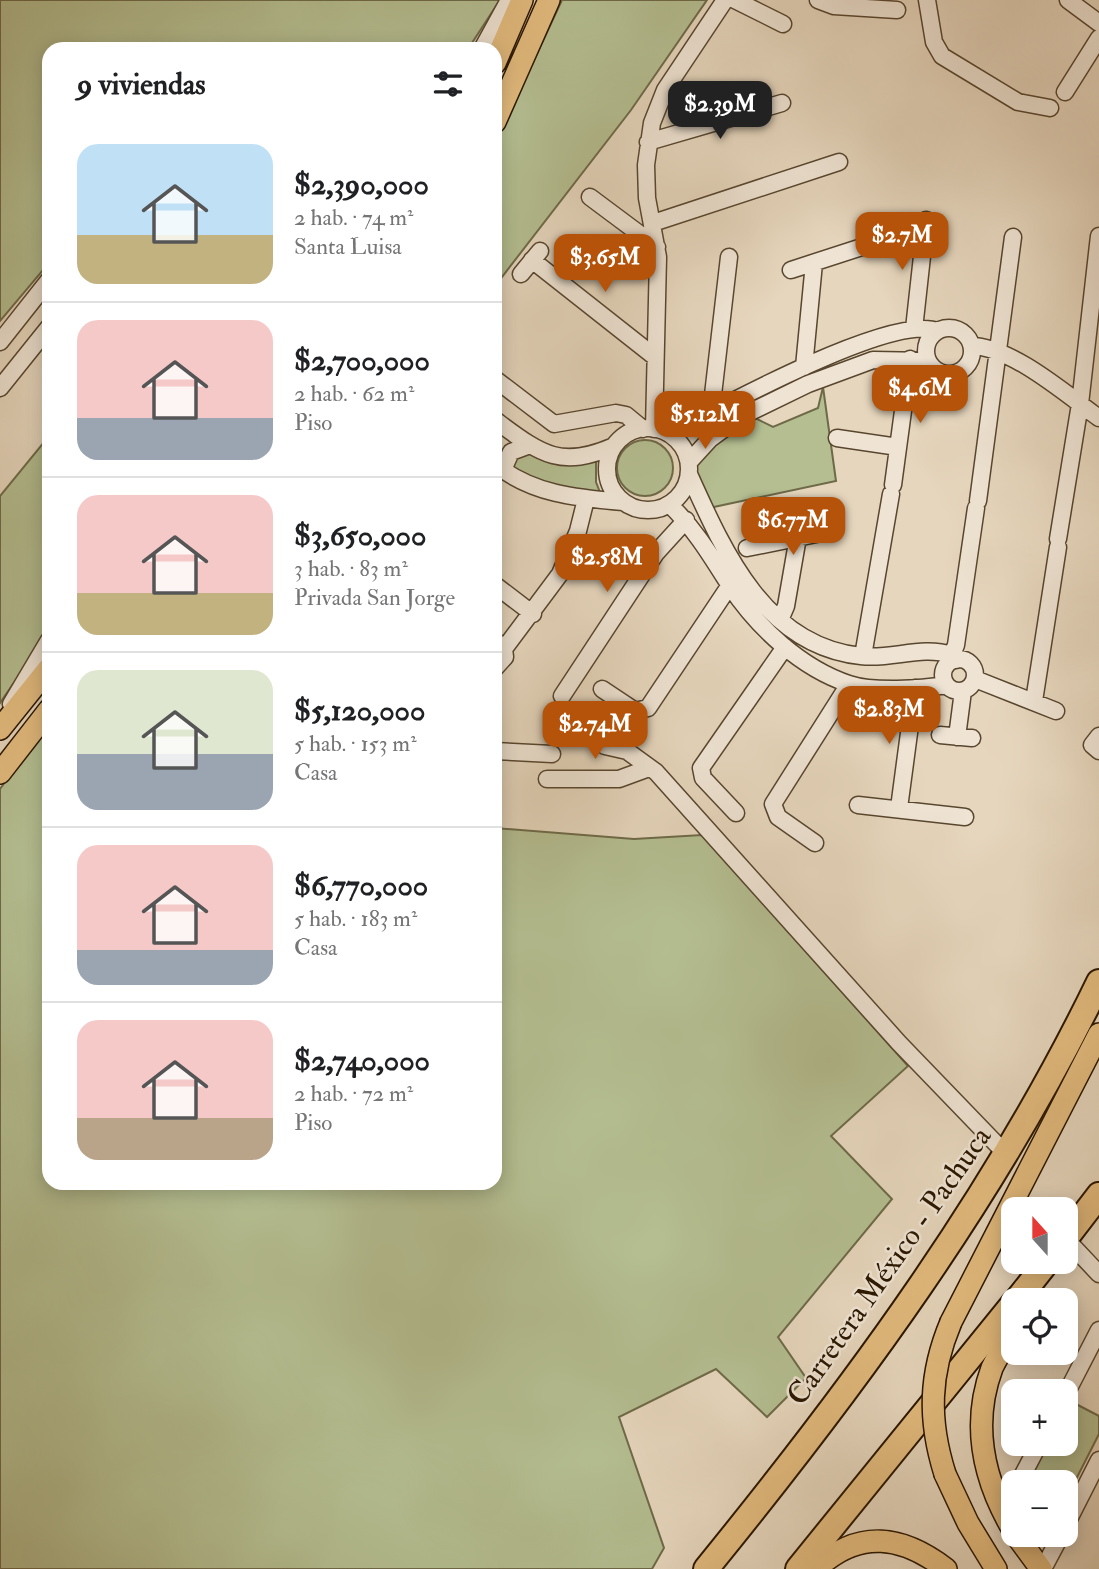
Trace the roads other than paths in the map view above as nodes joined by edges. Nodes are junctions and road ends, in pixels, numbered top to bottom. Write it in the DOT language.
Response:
graph roads {
  1 [pos="509,0"];
  2 [pos="522,0"];
  3 [pos="549,0"];
  4 [pos="725,0"];
  5 [pos="818,0"];
  6 [pos="927,0"];
  7 [pos="1068,0"];
  8 [pos="744,2"];
  9 [pos="897,10"];
  10 [pos="1099,23"];
  11 [pos="783,24"];
  12 [pos="1099,38"];
  13 [pos="486,42"];
  14 [pos="502,47"];
  15 [pos="1065,92"];
  16 [pos="782,103"];
  17 [pos="502,106"];
  18 [pos="1050,108"];
  19 [pos="648,142"];
  20 [pos="839,162"];
  21 [pos="590,197"];
  22 [pos="926,220"];
  23 [pos="653,223"];
  24 [pos="1099,236"];
  25 [pos="1013,237"];
  26 [pos="871,244"];
  27 [pos="657,247"];
  28 [pos="729,257"];
  29 [pos="814,263"];
  30 [pos="791,270"];
  31 [pos="521,274"];
  32 [pos="42,289"];
  33 [pos="914,329"];
  34 [pos="937,331"];
  35 [pos="42,336"];
  36 [pos="0,342"];
  37 [pos="972,346"];
  38 [pos="999,352"];
  39 [pos="655,357"];
  40 [pos="910,359"];
  41 [pos="928,361"];
  42 [pos="804,368"];
  43 [pos="502,384"];
  44 [pos="0,388"];
  45 [pos="1080,404"];
  46 [pos="711,412"];
  47 [pos="1099,418"];
  48 [pos="502,425"];
  49 [pos="648,429"];
  50 [pos="670,434"];
  51 [pos="837,439"];
  52 [pos="530,445"];
  53 [pos="614,446"];
  54 [pos="898,447"];
  55 [pos="502,463"];
  56 [pos="689,468"];
  57 [pos="502,469"];
  58 [pos="586,499"];
  59 [pos="622,502"];
  60 [pos="669,504"];
  61 [pos="685,520"];
  62 [pos="831,530"];
  63 [pos="798,537"];
  64 [pos="747,548"];
  65 [pos="719,553"];
  66 [pos="730,585"];
  67 [pos="502,590"];
  68 [pos="533,614"];
  69 [pos="780,620"];
  70 [pos="502,643"];
  71 [pos="785,647"];
  72 [pos="42,652"];
  73 [pos="843,654"];
  74 [pos="863,656"];
  75 [pos="954,657"];
  76 [pos="42,676"];
  77 [pos="975,679"];
  78 [pos="843,681"];
  79 [pos="946,685"];
  80 [pos="915,688"];
  81 [pos="602,690"];
  82 [pos="963,691"];
  83 [pos="562,696"];
  84 [pos="1034,701"];
  85 [pos="1056,711"];
  86 [pos="42,719"];
  87 [pos="0,727"];
  88 [pos="940,735"];
  89 [pos="605,747"];
  90 [pos="502,751"];
  91 [pos="552,754"];
  92 [pos="649,768"];
  93 [pos="0,773"];
  94 [pos="547,779"];
  95 [pos="859,804"];
  96 [pos="899,808"];
  97 [pos="736,813"];
  98 [pos="965,817"];
  99 [pos="815,844"];
  100 [pos="1099,982"];
  101 [pos="1099,1034"];
  102 [pos="1007,1155"];
  103 [pos="1099,1195"];
  104 [pos="1078,1222"];
  105 [pos="1078,1251"];
  106 [pos="1037,1274"];
  107 [pos="1099,1275"];
  108 [pos="1026,1288"];
  109 [pos="1001,1319"];
  110 [pos="1099,1331"];
  111 [pos="1001,1351"];
  112 [pos="1074,1379"];
  113 [pos="1099,1460"];
  114 [pos="1001,1500"];
  115 [pos="1078,1501"];
  116 [pos="1026,1547"];
  117 [pos="1054,1547"];
  118 [pos="706,1569"];
  119 [pos="798,1569"];
  120 [pos="816,1569"];
  121 [pos="946,1569"];
  122 [pos="996,1569"];
  123 [pos="1042,1569"];
  1 -- 13 [label="street"];
  2 -- 14 [label="main road"];
  3 -- 17 [label="main road"];
  4 -- 19 [label="street"];
  5 -- 9 [label="street"];
  6 -- 18 [label="street"];
  7 -- 10 [label="street"];
  8 -- 11 [label="street"];
  12 -- 15 [label="street"];
  16 -- 19 [label="street"];
  19 -- 23 [label="street"];
  20 -- 23 [label="street"];
  21 -- 27 [label="street"];
  22 -- 33 [label="street"];
  23 -- 27 [label="street"];
  24 -- 45 [label="street"];
  25 -- 38 [label="street"];
  26 -- 29 [label="street"];
  27 -- 39 [label="street"];
  28 -- 46 [label="street"];
  29 -- 30 [label="street"];
  29 -- 42 [label="street"];
  31 -- 39 [label="street"];
  32 -- 36 [label="street"];
  33 -- 34 [label="street"];
  33 -- 42 [label="street"];
  34 -- 37 [label="street"];
  34 -- 41 [label="street"];
  35 -- 44 [label="street"];
  37 -- 38 [label="street"];
  37 -- 41 [label="street"];
  38 -- 45 [label="street"];
  38 -- 75 [label="street"];
  39 -- 49 [label="street"];
  40 -- 41 [label="street"];
  40 -- 54 [label="street"];
  40 -- 56 [label="street"];
  42 -- 46 [label="street"];
  43 -- 49 [label="street"];
  45 -- 47 [label="street"];
  45 -- 84 [label="street"];
  46 -- 50 [label="street"];
  48 -- 52 [label="street"];
  49 -- 50 [label="street"];
  49 -- 53 [label="street"];
  50 -- 56 [label="street"];
  51 -- 54 [label="street"];
  52 -- 53 [label="street"];
  52 -- 55 [label="street"];
  53 -- 59 [label="street"];
  54 -- 74 [label="street"];
  56 -- 60 [label="street"];
  56 -- 65 [label="street"];
  57 -- 58 [label="street"];
  58 -- 59 [label="street"];
  58 -- 68 [label="street"];
  59 -- 60 [label="street"];
  60 -- 61 [label="street"];
  61 -- 65 [label="street"];
  61 -- 83 [label="street"];
  62 -- 63 [label="street"];
  63 -- 64 [label="street"];
  63 -- 69 [label="street"];
  65 -- 66 [label="street"];
  65 -- 69 [label="street"];
  66 -- 71 [label="street"];
  66 -- 81 [label="street"];
  67 -- 68 [label="street"];
  68 -- 70 [label="street"];
  69 -- 73 [label="street"];
  71 -- 78 [label="street"];
  71 -- 97 [label="street"];
  72 -- 87 [label="street"];
  73 -- 74 [label="street"];
  73 -- 78 [label="street"];
  74 -- 75 [label="street"];
  75 -- 77 [label="street"];
  75 -- 79 [label="street"];
  76 -- 87 [label="main road"];
  77 -- 82 [label="street"];
  77 -- 84 [label="street"];
  78 -- 80 [label="street"];
  78 -- 99 [label="street"];
  79 -- 80 [label="street"];
  79 -- 82 [label="street"];
  80 -- 96 [label="street"];
  82 -- 88 [label="street"];
  84 -- 85 [label="street"];
  86 -- 93 [label="main road"];
  89 -- 92 [label="street"];
  90 -- 91 [label="street"];
  92 -- 94 [label="street"];
  92 -- 102 [label="street"];
  95 -- 96 [label="street"];
  96 -- 98 [label="street"];
  100 -- 102 [label="highway, Carretera México - Pachuca"];
  101 -- 122 [label="main road, bridge"];
  102 -- 118 [label="highway, Carretera México - Pachuca"];
  103 -- 104 [label="highway"];
  105 -- 107 [label="street"];
  106 -- 108 [label="highway"];
  109 -- 119 [label="highway"];
  110 -- 112 [label="street"];
  111 -- 114 [label="main road"];
  113 -- 115 [label="street"];
  116 -- 123 [label="main road"];
  117 -- 123 [label="street"];
  120 -- 121 [label="main road"];
}
